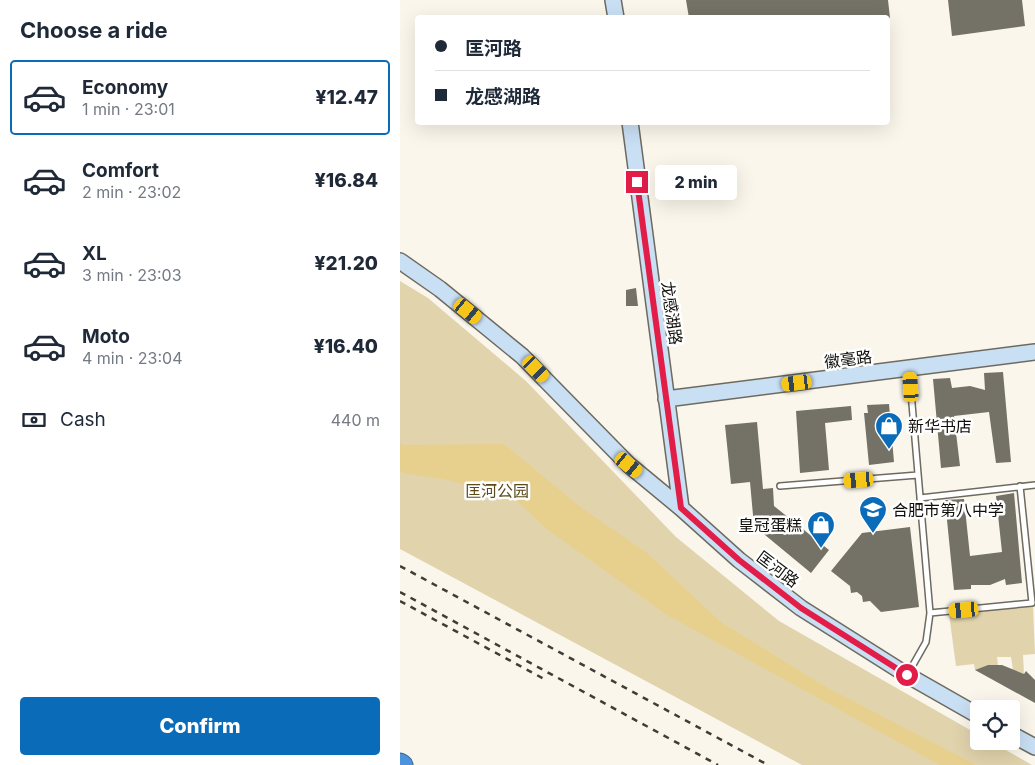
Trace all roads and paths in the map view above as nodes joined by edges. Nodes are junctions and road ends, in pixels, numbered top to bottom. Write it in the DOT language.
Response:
graph roads {
  1 [pos="613,0"];
  2 [pos="616,15"];
  3 [pos="630,125"];
  4 [pos="400,261"];
  5 [pos="1035,352"];
  6 [pos="909,369"];
  7 [pos="666,399"];
  8 [pos="918,475"];
  9 [pos="1035,485"];
  10 [pos="780,486"];
  11 [pos="1020,486"];
  12 [pos="920,498"];
  13 [pos="681,508"];
  14 [pos="1032,579"];
  15 [pos="930,613"];
  16 [pos="907,675"];
  17 [pos="970,711"];
  18 [pos="1020,739"];
  19 [pos="1035,747"];
  20 [pos="400,763"];
  21 [pos="404,765"];
  1 -- 2 [label="street"];
  3 -- 7 [label="street, 龙感湖路"];
  4 -- 13 [label="street, 匡河路"];
  5 -- 6 [label="street, 徽毫路"];
  6 -- 7 [label="street, 徽毫路"];
  6 -- 8 [label="lane"];
  7 -- 13 [label="street, 龙感湖路"];
  8 -- 10 [label="lane"];
  8 -- 12 [label="lane"];
  9 -- 11 [label="lane"];
  11 -- 12 [label="lane"];
  11 -- 14 [label="lane"];
  12 -- 15 [label="lane"];
  13 -- 16 [label="street, 匡河路"];
  14 -- 15 [label="lane"];
  15 -- 16 [label="lane"];
  16 -- 17 [label="street, 匡河路"];
  18 -- 19 [label="street"];
  20 -- 21 [label="highway"];
}
